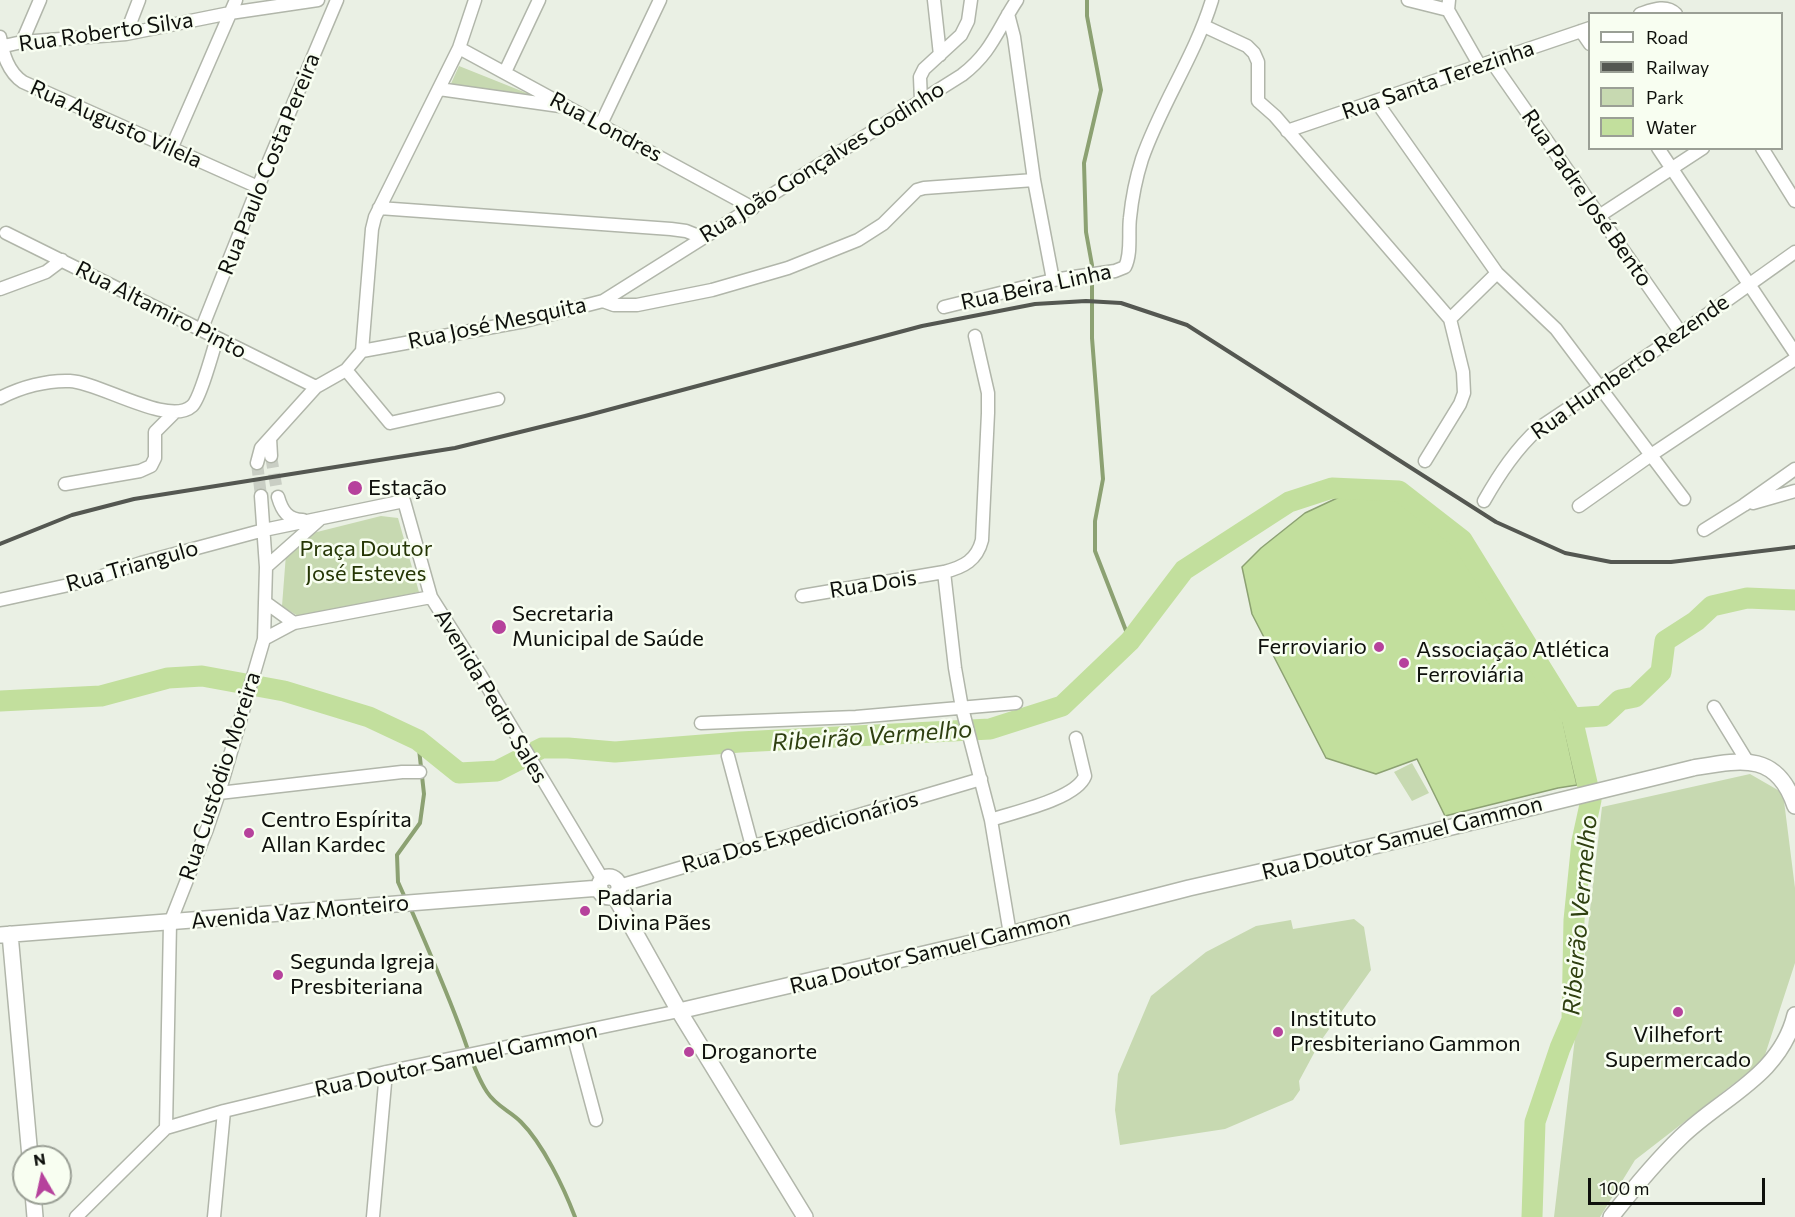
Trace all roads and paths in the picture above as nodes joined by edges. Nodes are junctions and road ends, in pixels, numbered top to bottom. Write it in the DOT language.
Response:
graph roads {
  1 [pos="40,0"];
  2 [pos="139,0"];
  3 [pos="236,0"];
  4 [pos="318,0"];
  5 [pos="336,0"];
  6 [pos="475,0"];
  7 [pos="538,0"];
  8 [pos="660,0"];
  9 [pos="934,0"];
  10 [pos="971,0"];
  11 [pos="1017,0"];
  12 [pos="1212,0"];
  13 [pos="1408,0"];
  14 [pos="1448,5"];
  15 [pos="1673,11"];
  16 [pos="1647,12"];
  17 [pos="230,13"];
  18 [pos="1008,14"];
  19 [pos="1204,27"];
  20 [pos="1585,30"];
  21 [pos="126,34"];
  22 [pos="22,42"];
  23 [pos="0,43"];
  24 [pos="459,48"];
  25 [pos="940,55"];
  26 [pos="1492,62"];
  27 [pos="1480,66"];
  28 [pos="505,72"];
  29 [pos="439,89"];
  30 [pos="921,100"];
  31 [pos="1376,101"];
  32 [pos="567,107"];
  33 [pos="602,124"];
  34 [pos="1287,131"];
  35 [pos="171,149"];
  36 [pos="1659,150"];
  37 [pos="1700,150"];
  38 [pos="1763,150"];
  39 [pos="1672,169"];
  40 [pos="1034,180"];
  41 [pos="258,187"];
  42 [pos="1795,201"];
  43 [pos="379,208"];
  44 [pos="753,208"];
  45 [pos="1599,216"];
  46 [pos="6,232"];
  47 [pos="701,237"];
  48 [pos="1795,252"];
  49 [pos="62,260"];
  50 [pos="1497,273"];
  51 [pos="1053,280"];
  52 [pos="1750,284"];
  53 [pos="0,289"];
  54 [pos="603,301"];
  55 [pos="944,307"];
  56 [pos="1450,319"];
  57 [pos="202,328"];
  58 [pos="1681,333"];
  59 [pos="975,336"];
  60 [pos="218,338"];
  61 [pos="362,351"];
  62 [pos="1795,353"];
  63 [pos="1795,359"];
  64 [pos="346,370"];
  65 [pos="1600,386"];
  66 [pos="316,387"];
  67 [pos="0,398"];
  68 [pos="498,399"];
  69 [pos="174,413"];
  70 [pos="270,438"];
  71 [pos="1651,455"];
  72 [pos="272,456"];
  73 [pos="1425,461"];
  74 [pos="257,463"];
  75 [pos="1795,469"];
  76 [pos="65,484"];
  77 [pos="1795,491"];
  78 [pos="261,496"];
  79 [pos="278,497"];
  80 [pos="1684,500"];
  81 [pos="1484,501"];
  82 [pos="1744,505"];
  83 [pos="1579,506"];
  84 [pos="320,520"];
  85 [pos="264,530"];
  86 [pos="1704,530"];
  87 [pos="266,567"];
  88 [pos="944,572"];
  89 [pos="802,596"];
  90 [pos="431,597"];
  91 [pos="0,600"];
  92 [pos="265,602"];
  93 [pos="294,623"];
  94 [pos="264,639"];
  95 [pos="1016,703"];
  96 [pos="1714,707"];
  97 [pos="963,711"];
  98 [pos="701,723"];
  99 [pos="1076,738"];
  100 [pos="728,756"];
  101 [pos="1747,761"];
  102 [pos="420,772"];
  103 [pos="981,779"];
  104 [pos="219,793"];
  105 [pos="1795,806"];
  106 [pos="991,820"];
  107 [pos="752,846"];
  108 [pos="601,884"];
  109 [pos="617,891"];
  110 [pos="170,923"];
  111 [pos="1010,934"];
  112 [pos="5,935"];
  113 [pos="679,1011"];
  114 [pos="1795,1016"];
  115 [pos="573,1034"];
  116 [pos="386,1072"];
  117 [pos="224,1111"];
  118 [pos="596,1120"];
  119 [pos="166,1128"];
  120 [pos="29,1145"];
  121 [pos="76,1217"];
  122 [pos="214,1217"];
  123 [pos="373,1217"];
  124 [pos="805,1217"];
  125 [pos="1611,1217"];
  1 -- 22 [label="street"];
  2 -- 21 [label="street"];
  3 -- 17 [label="street"];
  4 -- 17 [label="street, Rua Roberto Silva"];
  5 -- 41 [label="street, Rua Paulo Costa Pereira"];
  6 -- 24 [label="street"];
  7 -- 28 [label="street"];
  8 -- 33 [label="street"];
  9 -- 25 [label="street"];
  10 -- 25 [label="street"];
  11 -- 18 [label="street, Rua João Gonçalves Godinho"];
  12 -- 19 [label="street"];
  13 -- 14 [label="street"];
  14 -- 27 [label="street"];
  15 -- 16 [label="street"];
  17 -- 21 [label="street, Rua Roberto Silva"];
  17 -- 35 [label="street"];
  18 -- 30 [label="street, Rua João Gonçalves Godinho"];
  18 -- 40 [label="street"];
  19 -- 34 [label="street"];
  19 -- 51 [label="street, Rua Beira Linha"];
  20 -- 26 [label="street, Rua Santa Terezinha"];
  21 -- 22 [label="street, Rua Roberto Silva"];
  22 -- 23 [label="street, Rua Roberto Silva"];
  23 -- 35 [label="street, Rua Augusto Vilela"];
  24 -- 28 [label="street, Rua Londres"];
  24 -- 29 [label="street"];
  25 -- 30 [label="street"];
  26 -- 27 [label="street, Rua Santa Terezinha"];
  26 -- 45 [label="street, Rua Padre José Bento"];
  27 -- 31 [label="street, Rua Santa Terezinha"];
  28 -- 32 [label="street, Rua Londres"];
  29 -- 32 [label="street"];
  29 -- 43 [label="street"];
  30 -- 44 [label="street, Rua João Gonçalves Godinho"];
  31 -- 34 [label="street, Rua Santa Terezinha"];
  31 -- 50 [label="street"];
  32 -- 33 [label="street, Rua Londres"];
  33 -- 44 [label="street, Rua Londres"];
  34 -- 56 [label="street"];
  35 -- 41 [label="street, Rua Augusto Vilela"];
  36 -- 39 [label="street"];
  37 -- 39 [label="street"];
  38 -- 42 [label="street"];
  39 -- 45 [label="street"];
  39 -- 52 [label="street"];
  40 -- 51 [label="street"];
  40 -- 54 [label="street, Rua José Mesquita"];
  41 -- 57 [label="street, Rua Paulo Costa Pereira"];
  43 -- 47 [label="street"];
  43 -- 61 [label="street"];
  44 -- 47 [label="street, Rua João Gonçalves Godinho"];
  45 -- 58 [label="street, Rua Padre José Bento"];
  46 -- 49 [label="street, Rua Altamiro Pinto"];
  47 -- 54 [label="street, Rua João Gonçalves Godinho"];
  48 -- 52 [label="street, Rua Humberto Rezende"];
  49 -- 53 [label="street"];
  49 -- 57 [label="street, Rua Altamiro Pinto"];
  50 -- 56 [label="street"];
  50 -- 65 [label="street"];
  51 -- 55 [label="street, Rua Beira Linha"];
  52 -- 58 [label="street, Rua Humberto Rezende"];
  52 -- 62 [label="street"];
  54 -- 61 [label="street, Rua José Mesquita"];
  56 -- 73 [label="street"];
  57 -- 60 [label="street, Rua Altamiro Pinto"];
  58 -- 65 [label="street, Rua Humberto Rezende"];
  59 -- 88 [label="street, Rua Dois"];
  60 -- 66 [label="street, Rua Altamiro Pinto"];
  60 -- 69 [label="street"];
  61 -- 64 [label="street"];
  63 -- 71 [label="street"];
  64 -- 66 [label="street"];
  64 -- 68 [label="street"];
  65 -- 71 [label="street"];
  65 -- 81 [label="street, Rua Humberto Rezende"];
  66 -- 70 [label="street"];
  67 -- 69 [label="street"];
  69 -- 76 [label="street"];
  70 -- 72 [label="street"];
  70 -- 74 [label="street"];
  71 -- 80 [label="street"];
  71 -- 83 [label="street"];
  75 -- 82 [label="street"];
  77 -- 82 [label="street"];
  78 -- 85 [label="street, Rua Custódio Moreira"];
  79 -- 84 [label="street"];
  82 -- 86 [label="street"];
  84 -- 85 [label="street"];
  84 -- 87 [label="street"];
  84 -- 90 [label="street, Avenida Pedro Sales"];
  85 -- 87 [label="street, Rua Custódio Moreira"];
  85 -- 91 [label="street, Rua Triangulo"];
  87 -- 92 [label="street, Rua Custódio Moreira"];
  88 -- 89 [label="street, Rua Dois"];
  88 -- 97 [label="street"];
  90 -- 93 [label="street"];
  90 -- 108 [label="street, Avenida Pedro Sales"];
  92 -- 93 [label="street"];
  92 -- 94 [label="street, Rua Custódio Moreira"];
  93 -- 94 [label="street"];
  94 -- 104 [label="street, Rua Custódio Moreira"];
  95 -- 97 [label="street"];
  96 -- 101 [label="street"];
  97 -- 98 [label="street"];
  97 -- 103 [label="street"];
  99 -- 106 [label="street"];
  100 -- 107 [label="street"];
  101 -- 105 [label="main road"];
  101 -- 111 [label="main road, Rua Doutor Samuel Gammon"];
  102 -- 104 [label="street"];
  103 -- 106 [label="street"];
  103 -- 107 [label="street, Rua Dos Expedicionários"];
  104 -- 110 [label="street, Rua Custódio Moreira"];
  106 -- 111 [label="street"];
  107 -- 109 [label="street, Rua Dos Expedicionários"];
  108 -- 109 [label="main road"];
  108 -- 110 [label="main road, Avenida Vaz Monteiro"];
  109 -- 113 [label="main road"];
  110 -- 112 [label="main road, Avenida Vaz Monteiro"];
  110 -- 119 [label="street, Rua Custódio Moreira"];
  111 -- 113 [label="main road, Rua Doutor Samuel Gammon"];
  112 -- 120 [label="main road"];
  113 -- 115 [label="street, Rua Doutor Samuel Gammon"];
  113 -- 124 [label="main road"];
  114 -- 125 [label="main road"];
  115 -- 116 [label="street, Rua Doutor Samuel Gammon"];
  115 -- 118 [label="street"];
  116 -- 117 [label="street, Rua Doutor Samuel Gammon"];
  116 -- 123 [label="street"];
  117 -- 119 [label="street, Rua Doutor Samuel Gammon"];
  117 -- 122 [label="street"];
  119 -- 121 [label="street, Rua Doutor Samuel Gammon"];
}
